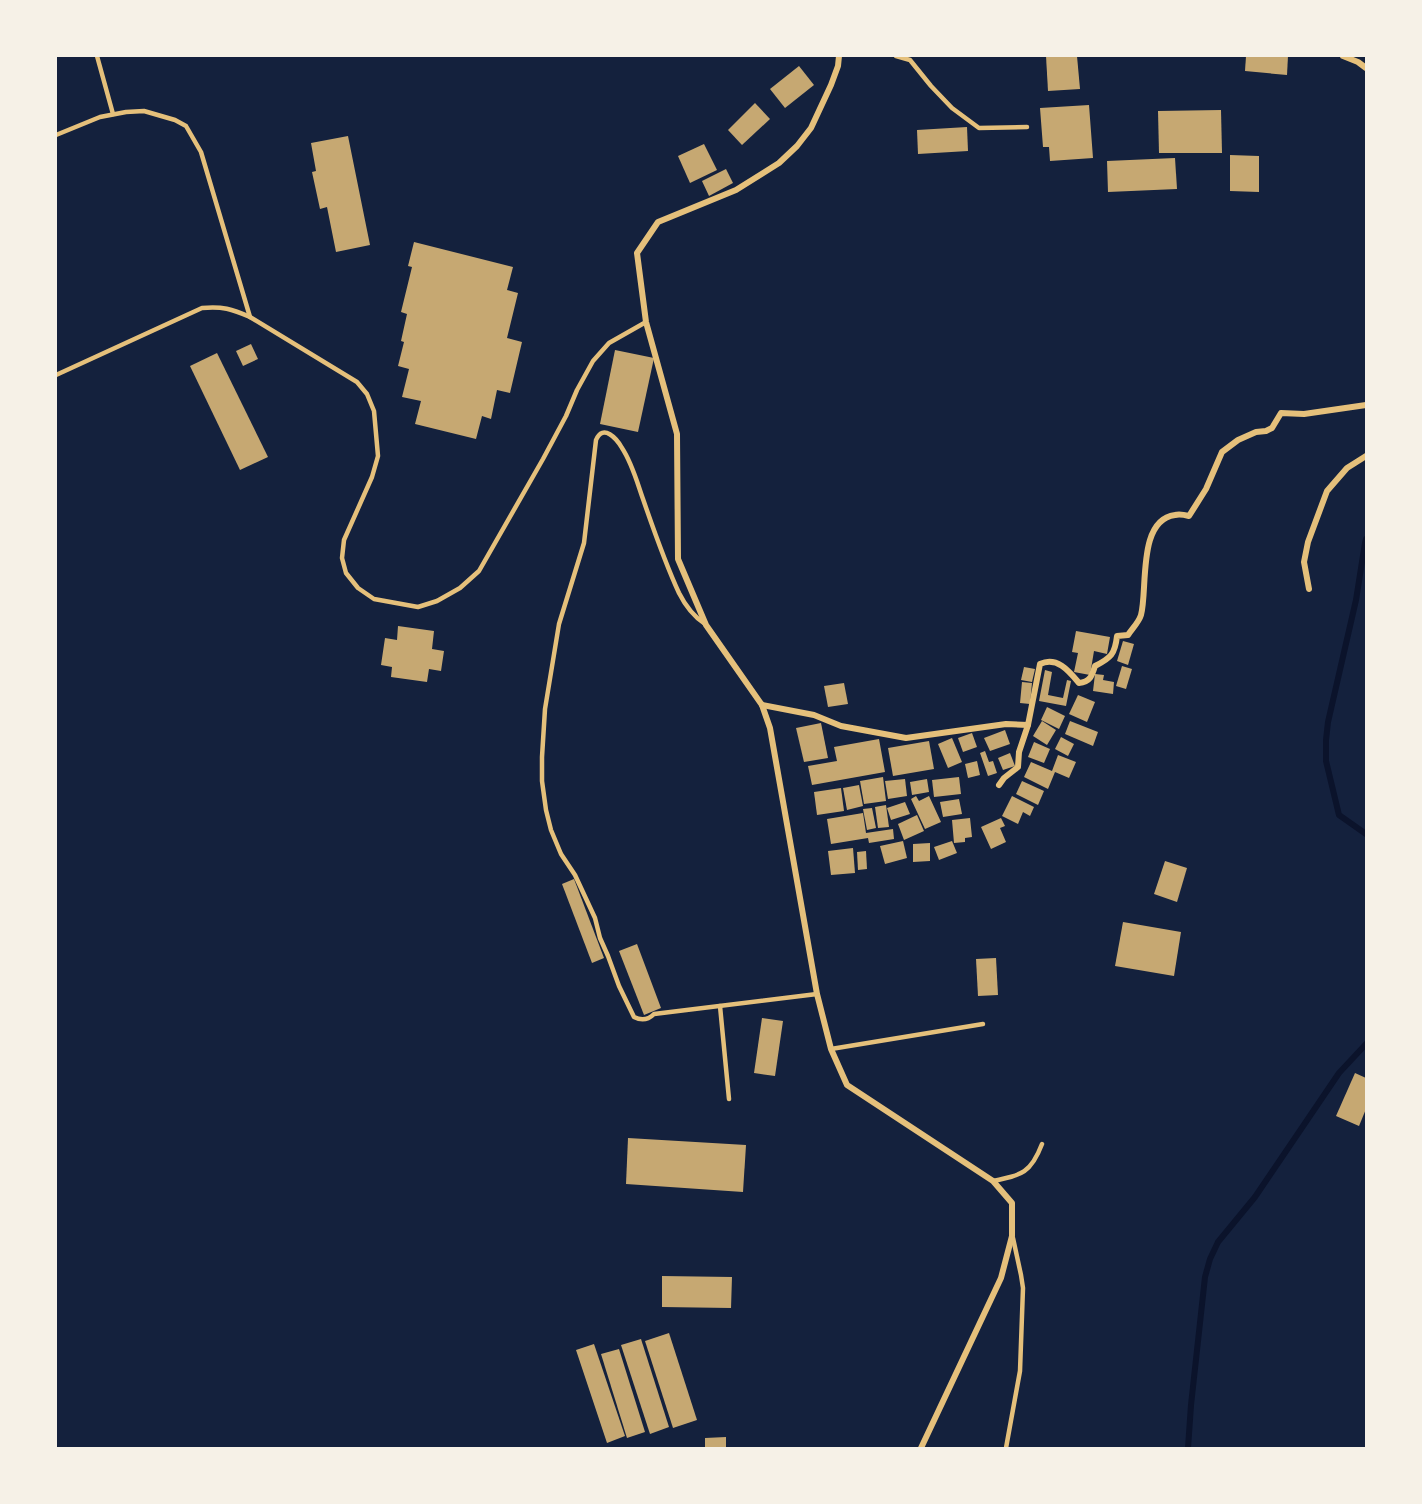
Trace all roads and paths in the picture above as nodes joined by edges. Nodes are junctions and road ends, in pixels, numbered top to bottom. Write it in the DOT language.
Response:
graph roads {
  1 [pos="97,56"];
  2 [pos="839,56"];
  3 [pos="896,56"];
  4 [pos="1343,56"];
  5 [pos="1366,68"];
  6 [pos="113,114"];
  7 [pos="1027,128"];
  8 [pos="56,135"];
  9 [pos="250,317"];
  10 [pos="645,322"];
  11 [pos="56,375"];
  12 [pos="1366,405"];
  13 [pos="1366,456"];
  14 [pos="1309,589"];
  15 [pos="706,625"];
  16 [pos="762,705"];
  17 [pos="1028,725"];
  18 [pos="999,785"];
  19 [pos="816,994"];
  20 [pos="720,1006"];
  21 [pos="983,1024"];
  22 [pos="831,1049"];
  23 [pos="729,1099"];
  24 [pos="1042,1144"];
  25 [pos="993,1181"];
  26 [pos="1012,1236"];
  27 [pos="921,1449"];
  28 [pos="1006,1449"];
  1 -- 6 [label="lane"];
  2 -- 10 [label="street"];
  3 -- 7 [label="lane"];
  4 -- 5 [label="street"];
  6 -- 8 [label="lane"];
  6 -- 9 [label="lane"];
  9 -- 10 [label="lane"];
  9 -- 11 [label="lane"];
  10 -- 15 [label="street"];
  12 -- 17 [label="street"];
  13 -- 14 [label="street"];
  15 -- 16 [label="street"];
  15 -- 20 [label="lane"];
  16 -- 17 [label="street"];
  16 -- 19 [label="street"];
  17 -- 18 [label="street"];
  19 -- 20 [label="lane"];
  19 -- 22 [label="street"];
  20 -- 23 [label="lane"];
  21 -- 22 [label="lane"];
  22 -- 25 [label="street"];
  24 -- 25 [label="lane"];
  25 -- 26 [label="street"];
  26 -- 27 [label="street"];
  26 -- 28 [label="lane"];
}
